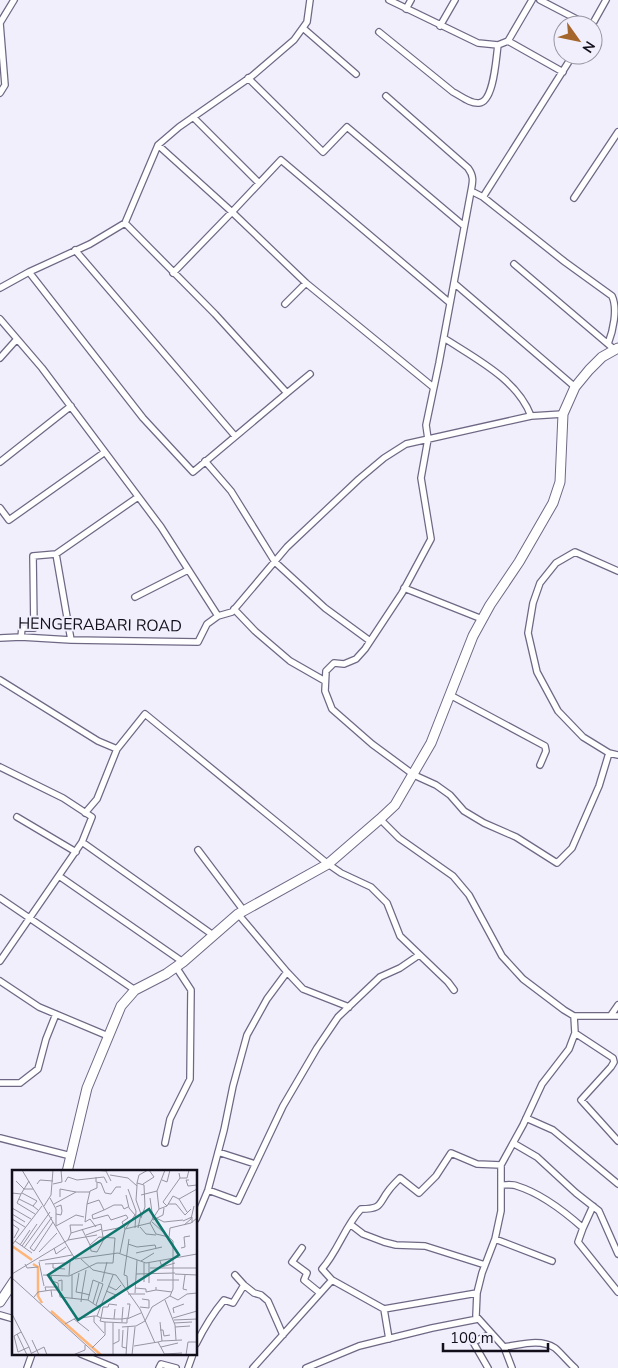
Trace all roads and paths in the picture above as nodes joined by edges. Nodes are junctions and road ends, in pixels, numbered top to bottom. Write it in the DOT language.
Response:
graph roads {
  1 [pos="14,0"];
  2 [pos="310,0"];
  3 [pos="389,0"];
  4 [pos="411,0"];
  5 [pos="455,0"];
  6 [pos="532,0"];
  7 [pos="540,0"];
  8 [pos="606,0"];
  9 [pos="406,9"];
  10 [pos="570,15"];
  11 [pos="596,15"];
  12 [pos="440,26"];
  13 [pos="302,28"];
  14 [pos="379,32"];
  15 [pos="508,41"];
  16 [pos="498,45"];
  17 [pos="567,65"];
  18 [pos="563,72"];
  19 [pos="356,74"];
  20 [pos="248,78"];
  21 [pos="0,93"];
  22 [pos="386,96"];
  23 [pos="193,117"];
  24 [pos="618,132"];
  25 [pos="158,145"];
  26 [pos="259,183"];
  27 [pos="471,190"];
  28 [pos="483,197"];
  29 [pos="574,198"];
  30 [pos="232,212"];
  31 [pos="124,224"];
  32 [pos="464,226"];
  33 [pos="75,250"];
  34 [pos="514,264"];
  35 [pos="29,272"];
  36 [pos="173,273"];
  37 [pos="306,283"];
  38 [pos="454,283"];
  39 [pos="0,288"];
  40 [pos="450,303"];
  41 [pos="285,304"];
  42 [pos="0,319"];
  43 [pos="444,338"];
  44 [pos="17,339"];
  45 [pos="614,347"];
  46 [pos="0,358"];
  47 [pos="310,374"];
  48 [pos="434,387"];
  49 [pos="576,387"];
  50 [pos="287,393"];
  51 [pos="71,406"];
  52 [pos="563,414"];
  53 [pos="531,416"];
  54 [pos="235,436"];
  55 [pos="428,439"];
  56 [pos="105,452"];
  57 [pos="0,462"];
  58 [pos="205,462"];
  59 [pos="138,497"];
  60 [pos="0,508"];
  61 [pos="56,554"];
  62 [pos="275,562"];
  63 [pos="188,570"];
  64 [pos="618,571"];
  65 [pos="404,588"];
  66 [pos="135,598"];
  67 [pos="234,609"];
  68 [pos="218,616"];
  69 [pos="482,619"];
  70 [pos="21,637"];
  71 [pos="0,638"];
  72 [pos="71,640"];
  73 [pos="370,641"];
  74 [pos="0,680"];
  75 [pos="325,680"];
  76 [pos="450,695"];
  77 [pos="117,748"];
  78 [pos="609,753"];
  79 [pos="618,755"];
  80 [pos="540,765"];
  81 [pos="0,767"];
  82 [pos="414,775"];
  83 [pos="85,813"];
  84 [pos="17,817"];
  85 [pos="380,820"];
  86 [pos="82,842"];
  87 [pos="198,850"];
  88 [pos="76,852"];
  89 [pos="328,864"];
  90 [pos="59,876"];
  91 [pos="0,898"];
  92 [pos="241,912"];
  93 [pos="30,918"];
  94 [pos="213,935"];
  95 [pos="419,954"];
  96 [pos="0,961"];
  97 [pos="179,964"];
  98 [pos="287,972"];
  99 [pos="0,981"];
  100 [pos="135,990"];
  101 [pos="454,990"];
  102 [pos="618,1005"];
  103 [pos="349,1006"];
  104 [pos="56,1014"];
  105 [pos="611,1015"];
  106 [pos="574,1016"];
  107 [pos="618,1016"];
  108 [pos="575,1032"];
  109 [pos="108,1036"];
  110 [pos="0,1083"];
  111 [pos="526,1118"];
  112 [pos="0,1138"];
  113 [pos="618,1141"];
  114 [pos="165,1143"];
  115 [pos="513,1143"];
  116 [pos="218,1152"];
  117 [pos="71,1156"];
  118 [pos="255,1164"];
  119 [pos="501,1165"];
  120 [pos="68,1170"];
  121 [pos="618,1184"];
  122 [pos="502,1185"];
  123 [pos="208,1190"];
  124 [pos="593,1206"];
  125 [pos="198,1214"];
  126 [pos="350,1224"];
  127 [pos="583,1228"];
  128 [pos="495,1240"];
  129 [pos="302,1248"];
  130 [pos="618,1254"];
  131 [pos="552,1261"];
  132 [pos="485,1265"];
  133 [pos="235,1274"];
  134 [pos="332,1280"];
  135 [pos="12,1284"];
  136 [pos="244,1285"];
  137 [pos="618,1292"];
  138 [pos="320,1293"];
  139 [pos="477,1293"];
  140 [pos="0,1302"];
  141 [pos="384,1309"];
  142 [pos="0,1314"];
  143 [pos="12,1318"];
  144 [pos="478,1319"];
  145 [pos="491,1334"];
  146 [pos="283,1335"];
  147 [pos="389,1339"];
  148 [pos="198,1340"];
  149 [pos="504,1347"];
  150 [pos="31,1356"];
  151 [pos="86,1356"];
  152 [pos="192,1356"];
  153 [pos="27,1368"];
  154 [pos="115,1368"];
  155 [pos="159,1368"];
  156 [pos="176,1368"];
  157 [pos="188,1368"];
  158 [pos="253,1368"];
  159 [pos="306,1368"];
  160 [pos="488,1368"];
  161 [pos="512,1368"];
  162 [pos="575,1368"];
  1 -- 21 [label="street"];
  2 -- 13 [label="street"];
  3 -- 9 [label="street"];
  4 -- 9 [label="street"];
  5 -- 12 [label="street"];
  6 -- 15 [label="street"];
  7 -- 10 [label="street"];
  8 -- 11 [label="street"];
  9 -- 12 [label="street"];
  12 -- 16 [label="street"];
  13 -- 19 [label="street"];
  13 -- 20 [label="street"];
  14 -- 16 [label="street"];
  15 -- 16 [label="street"];
  15 -- 18 [label="street"];
  17 -- 18 [label="street"];
  18 -- 28 [label="street"];
  20 -- 23 [label="street"];
  20 -- 32 [label="street"];
  22 -- 27 [label="street"];
  23 -- 25 [label="street"];
  23 -- 26 [label="street"];
  24 -- 29 [label="street"];
  25 -- 30 [label="street"];
  25 -- 31 [label="street"];
  26 -- 30 [label="street"];
  26 -- 40 [label="street"];
  27 -- 28 [label="street"];
  27 -- 32 [label="street"];
  28 -- 45 [label="street"];
  30 -- 36 [label="street"];
  30 -- 37 [label="street"];
  31 -- 33 [label="street"];
  31 -- 36 [label="street"];
  32 -- 38 [label="street"];
  33 -- 35 [label="street"];
  33 -- 54 [label="street"];
  34 -- 45 [label="street"];
  35 -- 39 [label="street"];
  35 -- 58 [label="street"];
  36 -- 50 [label="street"];
  37 -- 41 [label="street"];
  37 -- 48 [label="street"];
  38 -- 40 [label="street"];
  38 -- 49 [label="street"];
  40 -- 43 [label="street"];
  42 -- 44 [label="street"];
  43 -- 48 [label="street"];
  43 -- 53 [label="street"];
  44 -- 46 [label="street"];
  44 -- 51 [label="street"];
  45 -- 49 [label="main road"];
  47 -- 50 [label="street"];
  48 -- 55 [label="street"];
  49 -- 52 [label="main road"];
  50 -- 54 [label="street"];
  51 -- 56 [label="street"];
  51 -- 57 [label="street"];
  52 -- 53 [label="street, HENGERABARI ROAD"];
  52 -- 69 [label="main road"];
  53 -- 55 [label="street, HENGERABARI ROAD"];
  54 -- 58 [label="street"];
  55 -- 62 [label="street, HENGERABARI ROAD"];
  55 -- 65 [label="street"];
  56 -- 59 [label="street"];
  56 -- 60 [label="street"];
  58 -- 62 [label="street"];
  59 -- 61 [label="street"];
  59 -- 63 [label="street"];
  61 -- 70 [label="street"];
  61 -- 72 [label="street"];
  62 -- 67 [label="street, HENGERABARI ROAD"];
  62 -- 73 [label="street"];
  63 -- 66 [label="street"];
  63 -- 68 [label="street"];
  64 -- 78 [label="street"];
  65 -- 69 [label="street"];
  65 -- 73 [label="street"];
  67 -- 68 [label="street, HENGERABARI ROAD"];
  67 -- 75 [label="street"];
  68 -- 72 [label="street, HENGERABARI ROAD"];
  69 -- 76 [label="main road"];
  70 -- 71 [label="street, HENGERABARI ROAD"];
  70 -- 72 [label="street, HENGERABARI ROAD"];
  73 -- 75 [label="street"];
  74 -- 77 [label="street"];
  75 -- 82 [label="street"];
  76 -- 80 [label="street"];
  76 -- 82 [label="main road"];
  77 -- 83 [label="street"];
  77 -- 89 [label="street"];
  78 -- 79 [label="street"];
  78 -- 82 [label="street"];
  81 -- 83 [label="street"];
  82 -- 85 [label="main road"];
  83 -- 86 [label="street"];
  84 -- 88 [label="street"];
  85 -- 89 [label="main road"];
  85 -- 106 [label="street"];
  86 -- 88 [label="street"];
  86 -- 94 [label="street"];
  87 -- 92 [label="street"];
  88 -- 90 [label="street"];
  89 -- 92 [label="main road"];
  89 -- 95 [label="street"];
  90 -- 93 [label="street"];
  90 -- 97 [label="street"];
  91 -- 93 [label="street"];
  92 -- 94 [label="main road"];
  92 -- 98 [label="street"];
  93 -- 96 [label="street"];
  93 -- 100 [label="street"];
  94 -- 97 [label="main road"];
  95 -- 101 [label="street"];
  95 -- 103 [label="street"];
  97 -- 100 [label="main road"];
  97 -- 114 [label="street"];
  98 -- 103 [label="street"];
  98 -- 116 [label="street"];
  99 -- 104 [label="street"];
  100 -- 109 [label="main road"];
  102 -- 105 [label="street"];
  103 -- 118 [label="street"];
  104 -- 109 [label="street"];
  104 -- 110 [label="street"];
  105 -- 106 [label="street"];
  105 -- 107 [label="street"];
  106 -- 108 [label="street"];
  108 -- 111 [label="street"];
  108 -- 113 [label="street"];
  109 -- 117 [label="main road"];
  111 -- 115 [label="street"];
  111 -- 121 [label="street"];
  112 -- 117 [label="street"];
  115 -- 119 [label="street"];
  115 -- 124 [label="street"];
  116 -- 118 [label="street"];
  116 -- 123 [label="street"];
  117 -- 120 [label="main road"];
  118 -- 123 [label="street"];
  119 -- 122 [label="street"];
  119 -- 126 [label="street"];
  122 -- 127 [label="street"];
  122 -- 128 [label="street"];
  123 -- 125 [label="street"];
  124 -- 127 [label="street"];
  124 -- 130 [label="street"];
  126 -- 132 [label="street"];
  126 -- 134 [label="street"];
  127 -- 137 [label="street"];
  128 -- 131 [label="street"];
  128 -- 132 [label="street"];
  129 -- 138 [label="street"];
  132 -- 139 [label="street"];
  133 -- 136 [label="street"];
  134 -- 138 [label="street"];
  134 -- 141 [label="street"];
  135 -- 140 [label="main road"];
  136 -- 146 [label="street"];
  136 -- 148 [label="street"];
  138 -- 146 [label="street"];
  139 -- 141 [label="street"];
  139 -- 144 [label="street"];
  141 -- 147 [label="street"];
  142 -- 143 [label="street"];
  144 -- 145 [label="street"];
  144 -- 147 [label="street"];
  145 -- 149 [label="street"];
  145 -- 160 [label="street"];
  146 -- 158 [label="street"];
  147 -- 159 [label="street"];
  149 -- 161 [label="street"];
  149 -- 162 [label="street"];
  150 -- 153 [label="street"];
  151 -- 154 [label="street"];
  152 -- 157 [label="street"];
  155 -- 156 [label="street"];
}
